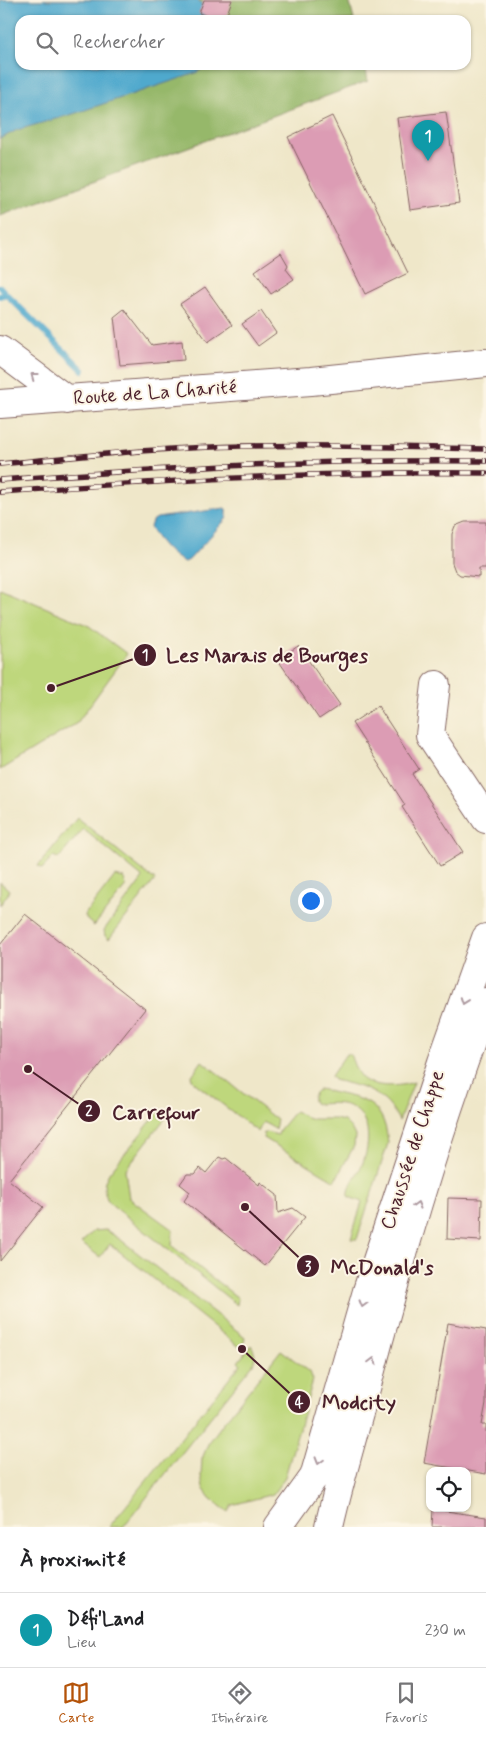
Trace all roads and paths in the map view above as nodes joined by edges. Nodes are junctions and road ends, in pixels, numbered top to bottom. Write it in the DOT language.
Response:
graph roads {
  1 [pos="486,348"];
  2 [pos="0,352"];
  3 [pos="486,363"];
  4 [pos="486,377"];
  5 [pos="311,381"];
  6 [pos="67,400"];
  7 [pos="0,404"];
  8 [pos="436,685"];
  9 [pos="486,818"];
  10 [pos="486,938"];
  11 [pos="486,1002"];
  12 [pos="278,1527"];
  13 [pos="329,1527"];
  1 -- 5 [label="main road, Route de La Charité"];
  6 -- 2 [label="main road, one-way"];
  3 -- 5 [label="main road, Route de La Charité"];
  4 -- 5 [label="main road"];
  5 -- 6 [label="main road, Route de La Charité"];
  6 -- 7 [label="main road, Route de La Charité"];
  8 -- 9 [label="main road"];
  10 -- 12 [label="main road, Chaussée de Chappe, one-way"];
  13 -- 11 [label="main road, Chaussée de Chappe, one-way"];
}
